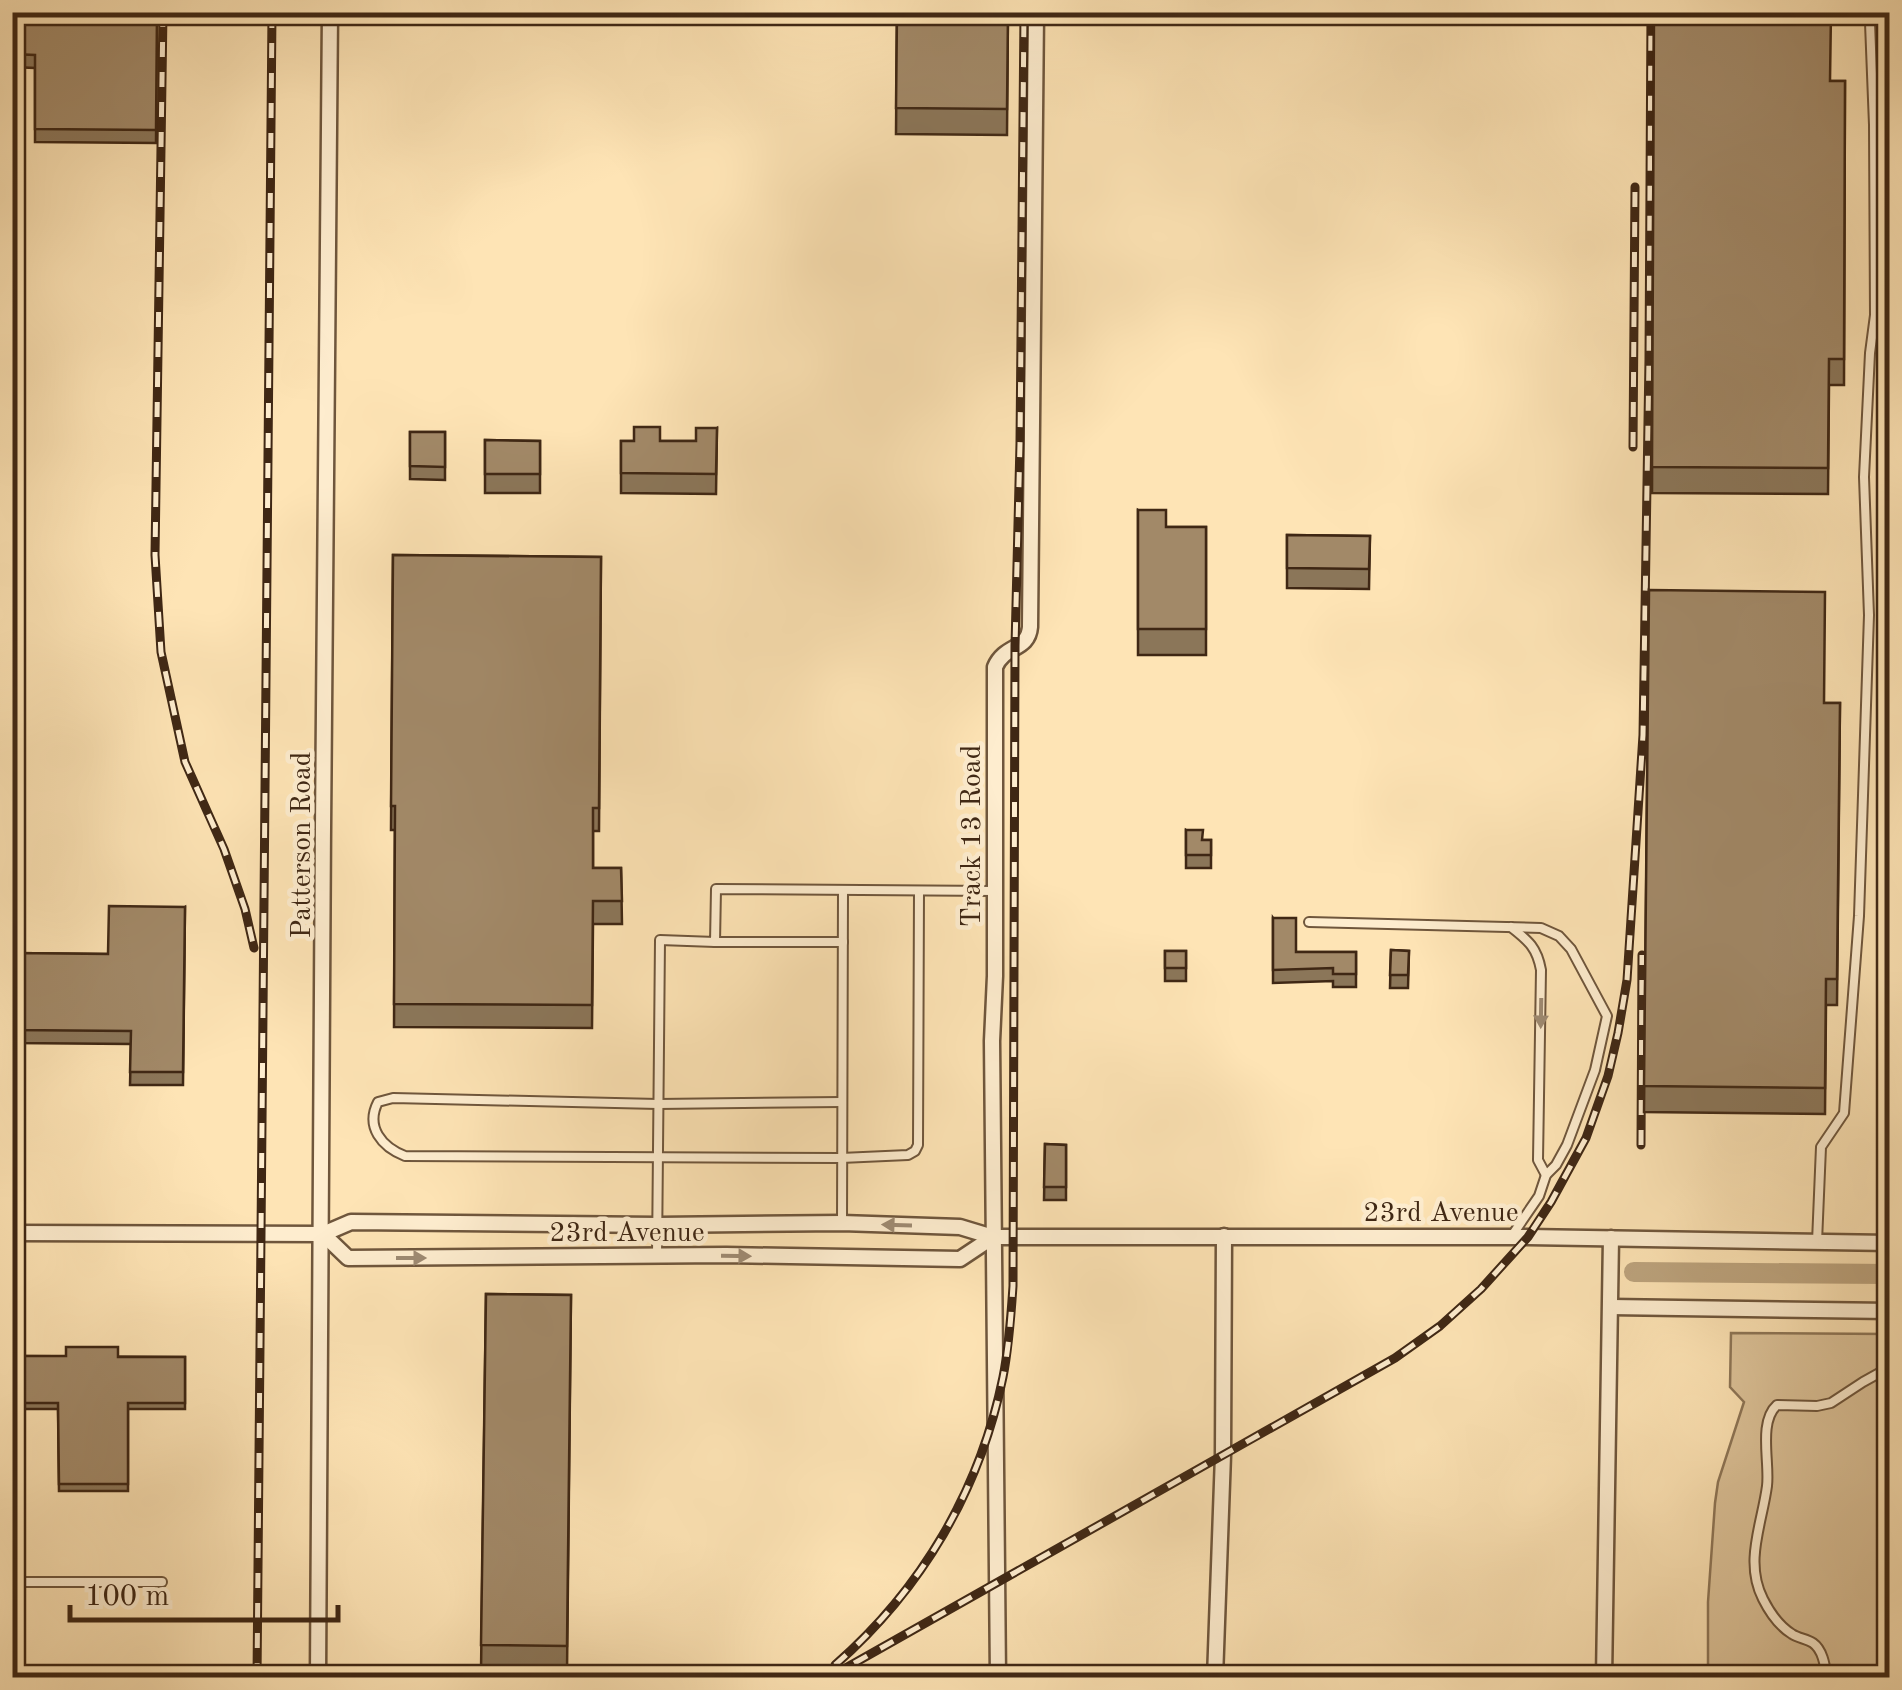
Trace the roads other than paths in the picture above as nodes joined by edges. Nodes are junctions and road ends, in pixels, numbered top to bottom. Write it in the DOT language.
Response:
graph roads {
  1 [pos="330,12"];
  2 [pos="1036,12"];
  3 [pos="1855,12"];
  4 [pos="843,890"];
  5 [pos="919,891"];
  6 [pos="995,892"];
  7 [pos="1309,922"];
  8 [pos="1511,928"];
  9 [pos="714,942"];
  10 [pos="843,942"];
  11 [pos="842,1102"];
  12 [pos="658,1104"];
  13 [pos="658,1158"];
  14 [pos="842,1158"];
  15 [pos="1546,1175"];
  16 [pos="842,1223"];
  17 [pos="658,1224"];
  18 [pos="12,1233"];
  19 [pos="323,1234"];
  20 [pos="1224,1236"];
  21 [pos="1511,1236"];
  22 [pos="993,1237"];
  23 [pos="1611,1238"];
  24 [pos="1817,1242"];
  25 [pos="1890,1244"];
  26 [pos="657,1257"];
  27 [pos="1612,1307"];
  28 [pos="1890,1310"];
  29 [pos="1890,1367"];
  30 [pos="12,1582"];
  31 [pos="162,1582"];
  32 [pos="318,1678"];
  33 [pos="998,1678"];
  34 [pos="1215,1678"];
  35 [pos="1604,1678"];
  36 [pos="1827,1678"];
  1 -- 19 [label="street, Patterson Road"];
  2 -- 6 [label="street, Track 13 Road"];
  3 -- 24 [label="lane"];
  4 -- 5 [label="lane"];
  4 -- 9 [label="lane"];
  4 -- 10 [label="lane"];
  5 -- 6 [label="lane"];
  5 -- 14 [label="lane"];
  6 -- 22 [label="street, Track 13 Road"];
  7 -- 8 [label="lane"];
  8 -- 15 [label="lane, one-way"];
  8 -- 15 [label="lane"];
  9 -- 10 [label="lane"];
  9 -- 12 [label="lane"];
  10 -- 11 [label="lane"];
  11 -- 12 [label="lane"];
  11 -- 14 [label="lane"];
  12 -- 13 [label="lane"];
  12 -- 13 [label="lane"];
  13 -- 14 [label="lane"];
  13 -- 17 [label="lane"];
  14 -- 16 [label="lane"];
  15 -- 21 [label="lane"];
  16 -- 17 [label="street, 23rd Avenue"];
  22 -- 16 [label="street, 23rd Avenue, one-way"];
  17 -- 19 [label="street, 23rd Avenue"];
  17 -- 26 [label="lane"];
  18 -- 19 [label="street, 23rd Avenue"];
  19 -- 26 [label="street, 23rd Avenue, one-way"];
  19 -- 32 [label="street, Patterson Road"];
  20 -- 21 [label="street, 23rd Avenue"];
  20 -- 22 [label="street, 23rd Avenue"];
  20 -- 34 [label="street"];
  21 -- 23 [label="street, 23rd Avenue"];
  26 -- 22 [label="street, 23rd Avenue, one-way"];
  22 -- 33 [label="street, Track 13 Road"];
  23 -- 24 [label="street, 23rd Avenue"];
  23 -- 27 [label="street"];
  24 -- 25 [label="street, 23rd Avenue"];
  27 -- 28 [label="street"];
  27 -- 35 [label="street"];
  29 -- 36 [label="lane"];
  30 -- 31 [label="lane"];
}
